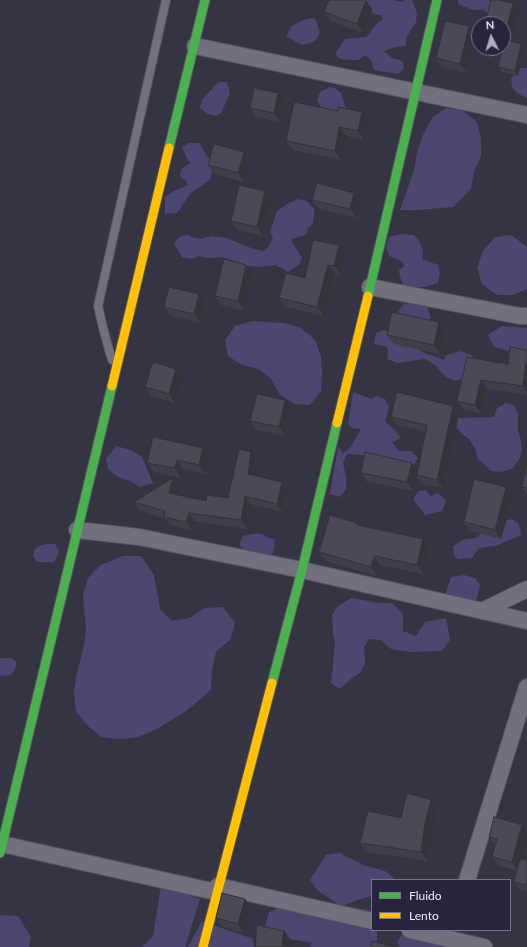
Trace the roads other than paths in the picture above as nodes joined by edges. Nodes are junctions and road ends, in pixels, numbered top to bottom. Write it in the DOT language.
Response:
graph roads {
  1 [pos="166,0"];
  2 [pos="205,0"];
  3 [pos="437,0"];
  4 [pos="195,46"];
  5 [pos="416,93"];
  6 [pos="527,115"];
  7 [pos="370,287"];
  8 [pos="527,316"];
  9 [pos="116,370"];
  10 [pos="77,530"];
  11 [pos="302,570"];
  12 [pos="527,589"];
  13 [pos="482,611"];
  14 [pos="527,621"];
  15 [pos="527,687"];
  16 [pos="1,848"];
  17 [pos="467,879"];
  18 [pos="217,889"];
  19 [pos="371,921"];
  20 [pos="414,931"];
  21 [pos="449,939"];
  22 [pos="203,947"];
  23 [pos="484,947"];
  1 -- 9 [label="lane"];
  2 -- 4 [label="street"];
  3 -- 5 [label="street"];
  4 -- 5 [label="street"];
  4 -- 9 [label="street"];
  5 -- 6 [label="street"];
  5 -- 7 [label="street"];
  7 -- 8 [label="street"];
  7 -- 11 [label="street"];
  9 -- 10 [label="street"];
  10 -- 11 [label="street"];
  10 -- 16 [label="street"];
  11 -- 13 [label="street"];
  11 -- 18 [label="street"];
  12 -- 13 [label="street"];
  13 -- 14 [label="street"];
  15 -- 17 [label="street"];
  16 -- 18 [label="street"];
  18 -- 19 [label="street"];
  18 -- 22 [label="street"];
  20 -- 21 [label="street"];
  21 -- 23 [label="street"];
}
